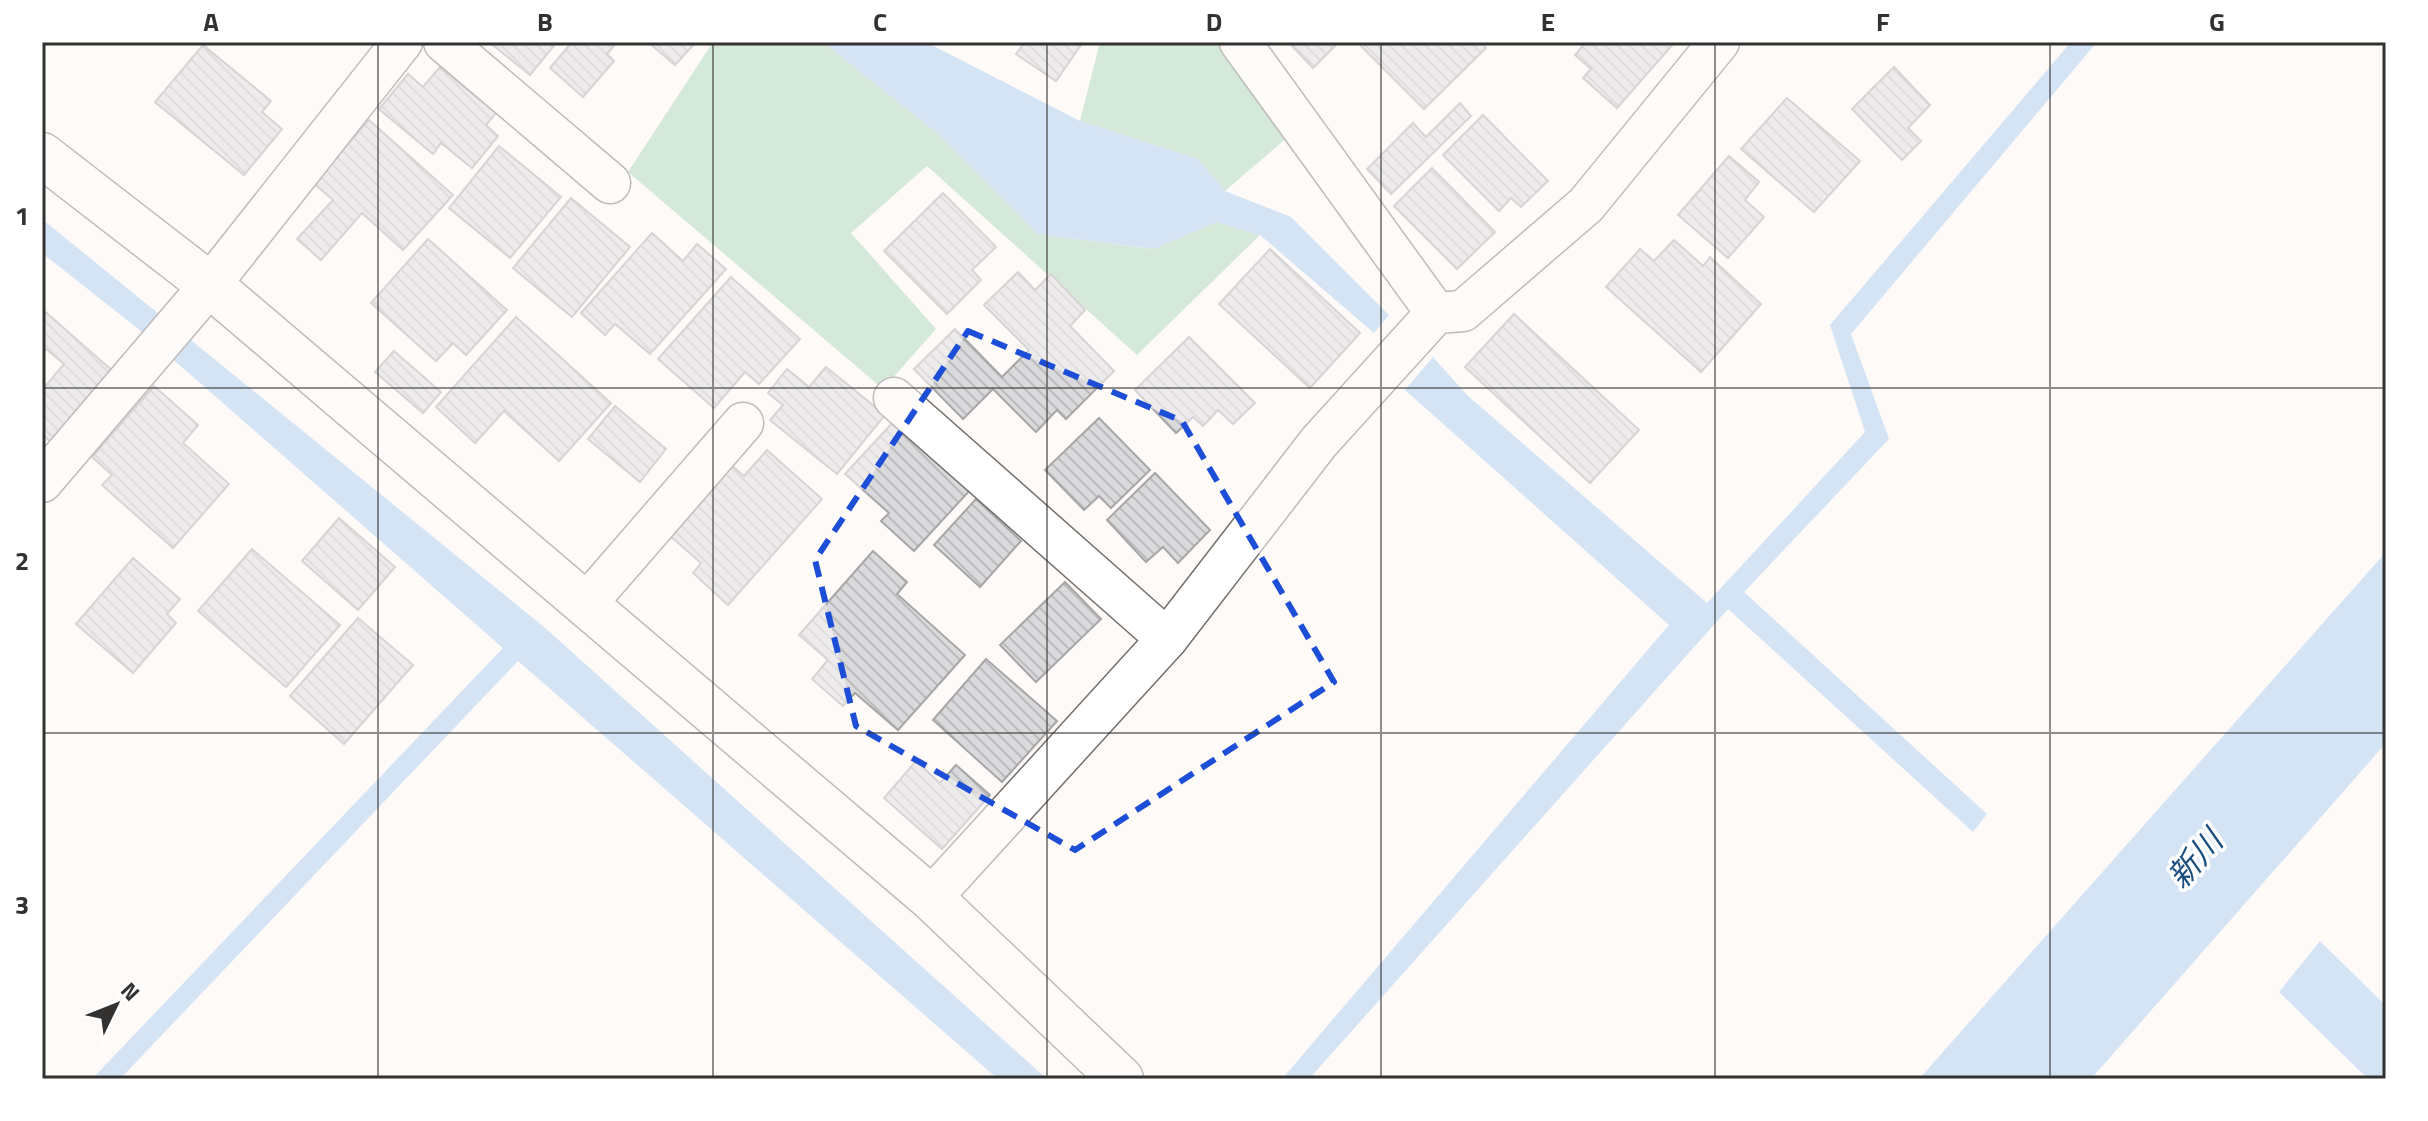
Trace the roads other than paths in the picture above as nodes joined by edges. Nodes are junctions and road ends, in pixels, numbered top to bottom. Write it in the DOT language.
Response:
graph roads {
  1 [pos="402,42"];
  2 [pos="444,42"];
  3 [pos="1240,42"];
  4 [pos="1719,42"];
  5 [pos="42,155"];
  6 [pos="610,183"];
  7 [pos="198,299"];
  8 [pos="1436,313"];
  9 [pos="894,398"];
  10 [pos="743,423"];
  11 [pos="42,482"];
  12 [pos="586,604"];
  13 [pos="1167,639"];
  14 [pos="931,898"];
  15 [pos="1121,1079"];
  1 -- 7 [label="street"];
  2 -- 6 [label="street"];
  3 -- 8 [label="street"];
  4 -- 8 [label="street"];
  5 -- 7 [label="street"];
  7 -- 11 [label="street"];
  7 -- 12 [label="street"];
  8 -- 13 [label="street"];
  9 -- 13 [label="street"];
  10 -- 12 [label="street"];
  12 -- 14 [label="street"];
  13 -- 14 [label="street"];
  14 -- 15 [label="street"];
}
